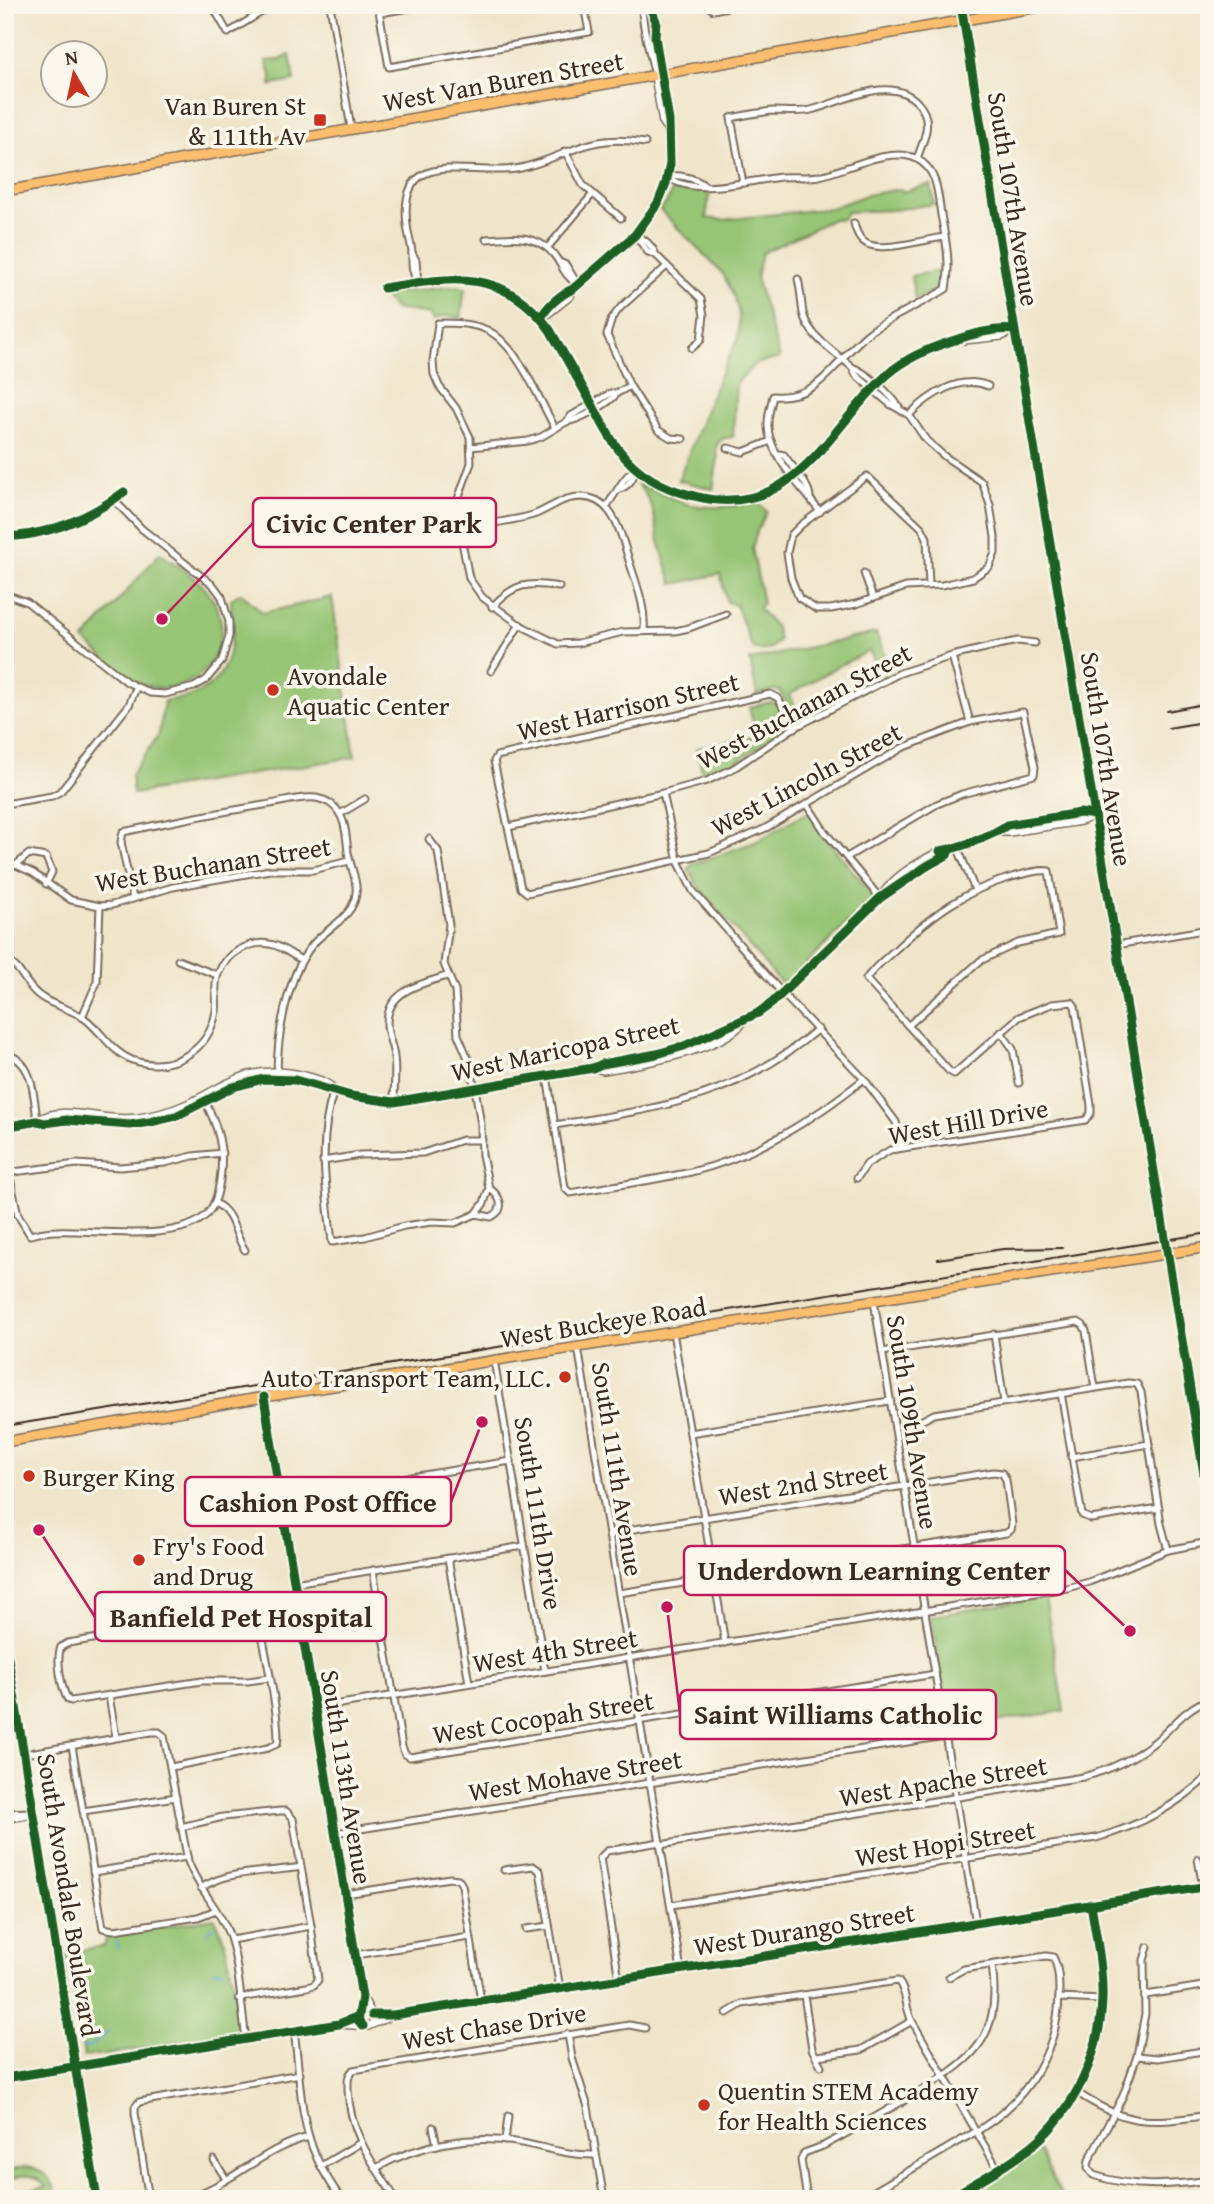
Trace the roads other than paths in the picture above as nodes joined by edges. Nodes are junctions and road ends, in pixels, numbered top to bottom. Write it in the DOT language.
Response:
graph roads {
  1 [pos="212,5"];
  2 [pos="273,5"];
  3 [pos="330,5"];
  4 [pos="379,5"];
  5 [pos="426,5"];
  6 [pos="584,5"];
  7 [pos="642,5"];
  8 [pos="649,5"];
  9 [pos="737,5"];
  10 [pos="961,5"];
  11 [pos="1049,5"];
  12 [pos="708,7"];
  13 [pos="380,13"];
  14 [pos="654,14"];
  15 [pos="642,17"];
  16 [pos="964,20"];
  17 [pos="658,76"];
  18 [pos="351,128"];
  19 [pos="645,143"];
  20 [pos="565,151"];
  21 [pos="917,158"];
  22 [pos="667,176"];
  23 [pos="743,183"];
  24 [pos="5,191"];
  25 [pos="592,195"];
  26 [pos="621,218"];
  27 [pos="854,223"];
  28 [pos="635,235"];
  29 [pos="945,237"];
  30 [pos="486,239"];
  31 [pos="548,247"];
  32 [pos="667,266"];
  33 [pos="798,279"];
  34 [pos="418,283"];
  35 [pos="576,287"];
  36 [pos="384,288"];
  37 [pos="541,318"];
  38 [pos="1014,330"];
  39 [pos="692,348"];
  40 [pos="843,359"];
  41 [pos="630,386"];
  42 [pos="988,386"];
  43 [pos="875,387"];
  44 [pos="593,407"];
  45 [pos="909,415"];
  46 [pos="555,428"];
  47 [pos="683,439"];
  48 [pos="771,441"];
  49 [pos="471,447"];
  50 [pos="728,448"];
  51 [pos="969,459"];
  52 [pos="636,469"];
  53 [pos="965,469"];
  54 [pos="795,476"];
  55 [pos="124,492"];
  56 [pos="114,500"];
  57 [pos="608,509"];
  58 [pos="820,512"];
  59 [pos="459,529"];
  60 [pos="5,537"];
  61 [pos="864,573"];
  62 [pos="929,586"];
  63 [pos="559,587"];
  64 [pos="5,594"];
  65 [pos="873,598"];
  66 [pos="492,607"];
  67 [pos="726,614"];
  68 [pos="520,624"];
  69 [pos="644,630"];
  70 [pos="1035,643"];
  71 [pos="951,656"];
  72 [pos="491,671"];
  73 [pos="136,688"];
  74 [pos="970,722"];
  75 [pos="795,728"];
  76 [pos="663,793"];
  77 [pos="365,799"];
  78 [pos="5,804"];
  79 [pos="807,804"];
  80 [pos="340,814"];
  81 [pos="1095,814"];
  82 [pos="508,827"];
  83 [pos="429,839"];
  84 [pos="953,848"];
  85 [pos="847,857"];
  86 [pos="349,861"];
  87 [pos="678,861"];
  88 [pos="5,864"];
  89 [pos="16,865"];
  90 [pos="46,884"];
  91 [pos="975,890"];
  92 [pos="880,898"];
  93 [pos="133,899"];
  94 [pos="100,906"];
  95 [pos="1209,929"];
  96 [pos="1116,944"];
  97 [pos="5,959"];
  98 [pos="178,960"];
  99 [pos="302,960"];
  100 [pos="217,975"];
  101 [pos="447,976"];
  102 [pos="782,993"];
  103 [pos="82,1017"];
  104 [pos="909,1025"];
  105 [pos="818,1029"];
  106 [pos="1001,1032"];
  107 [pos="5,1054"];
  108 [pos="277,1075"];
  109 [pos="547,1076"];
  110 [pos="864,1080"];
  111 [pos="1019,1083"];
  112 [pos="475,1088"];
  113 [pos="334,1090"];
  114 [pos="203,1098"];
  115 [pos="394,1102"];
  116 [pos="37,1121"];
  117 [pos="555,1125"];
  118 [pos="5,1127"];
  119 [pos="482,1140"];
  120 [pos="902,1148"];
  121 [pos="222,1153"];
  122 [pos="323,1161"];
  123 [pos="7,1173"];
  124 [pos="857,1178"];
  125 [pos="489,1188"];
  126 [pos="215,1203"];
  127 [pos="475,1214"];
  128 [pos="1209,1247"];
  129 [pos="245,1250"];
  130 [pos="1168,1255"];
  131 [pos="873,1300"];
  132 [pos="673,1332"];
  133 [pos="994,1334"];
  134 [pos="578,1347"];
  135 [pos="882,1352"];
  136 [pos="494,1360"];
  137 [pos="1095,1388"];
  138 [pos="1061,1393"];
  139 [pos="264,1397"];
  140 [pos="890,1401"];
  141 [pos="1004,1402"];
  142 [pos="917,1423"];
  143 [pos="690,1433"];
  144 [pos="5,1442"];
  145 [pos="1149,1444"];
  146 [pos="1071,1457"];
  147 [pos="511,1461"];
  148 [pos="1207,1481"];
  149 [pos="904,1486"];
  150 [pos="281,1498"];
  151 [pos="1209,1504"];
  152 [pos="1159,1508"];
  153 [pos="704,1518"];
  154 [pos="609,1533"];
  155 [pos="1209,1542"];
  156 [pos="524,1546"];
  157 [pos="914,1547"];
  158 [pos="1168,1550"];
  159 [pos="448,1558"];
  160 [pos="373,1570"];
  161 [pos="714,1578"];
  162 [pos="294,1583"];
  163 [pos="619,1593"];
  164 [pos="925,1611"];
  165 [pos="5,1640"];
  166 [pos="725,1643"];
  167 [pos="630,1658"];
  168 [pos="545,1671"];
  169 [pos="935,1674"];
  170 [pos="269,1678"];
  171 [pos="228,1681"];
  172 [pos="469,1683"];
  173 [pos="228,1691"];
  174 [pos="393,1695"];
  175 [pos="110,1696"];
  176 [pos="1209,1699"];
  177 [pos="315,1707"];
  178 [pos="640,1721"];
  179 [pos="945,1736"];
  180 [pos="116,1737"];
  181 [pos="72,1746"];
  182 [pos="24,1754"];
  183 [pos="171,1767"];
  184 [pos="1209,1775"];
  185 [pos="650,1783"];
  186 [pos="176,1797"];
  187 [pos="956,1798"];
  188 [pos="83,1811"];
  189 [pos="34,1812"];
  190 [pos="5,1814"];
  191 [pos="5,1819"];
  192 [pos="181,1827"];
  193 [pos="335,1833"];
  194 [pos="660,1843"];
  195 [pos="187,1857"];
  196 [pos="966,1859"];
  197 [pos="1198,1859"];
  198 [pos="301,1867"];
  199 [pos="504,1870"];
  200 [pos="93,1872"];
  201 [pos="1206,1886"];
  202 [pos="201,1888"];
  203 [pos="345,1894"];
  204 [pos="1091,1904"];
  205 [pos="670,1905"];
  206 [pos="216,1910"];
  207 [pos="976,1923"];
  208 [pos="311,1926"];
  209 [pos="549,1926"];
  210 [pos="526,1929"];
  211 [pos="470,1937"];
  212 [pos="231,1940"];
  213 [pos="1148,1947"];
  214 [pos="355,1955"];
  215 [pos="992,1965"];
  216 [pos="5,1968"];
  217 [pos="681,1970"];
  218 [pos="950,1977"];
  219 [pos="619,1980"];
  220 [pos="1209,1985"];
  221 [pos="560,1989"];
  222 [pos="6,1992"];
  223 [pos="804,1994"];
  224 [pos="1146,1995"];
  225 [pos="362,1997"];
  226 [pos="239,1998"];
  227 [pos="1059,1998"];
  228 [pos="1102,2000"];
  229 [pos="481,2001"];
  230 [pos="727,2013"];
  231 [pos="371,2014"];
  232 [pos="393,2015"];
  233 [pos="358,2021"];
  234 [pos="912,2021"];
  235 [pos="645,2028"];
  236 [pos="294,2031"];
  237 [pos="568,2034"];
  238 [pos="246,2039"];
  239 [pos="1209,2050"];
  240 [pos="817,2056"];
  241 [pos="1137,2056"];
  242 [pos="75,2066"];
  243 [pos="821,2066"];
  244 [pos="300,2074"];
  245 [pos="944,2077"];
  246 [pos="5,2078"];
  247 [pos="1076,2092"];
  248 [pos="1114,2113"];
  249 [pos="1209,2115"];
  250 [pos="508,2116"];
  251 [pos="433,2127"];
  252 [pos="976,2132"];
  253 [pos="309,2137"];
  254 [pos="505,2141"];
  255 [pos="360,2143"];
  256 [pos="437,2144"];
  257 [pos="597,2155"];
  258 [pos="214,2160"];
  259 [pos="321,2166"];
  260 [pos="376,2168"];
  261 [pos="998,2169"];
  262 [pos="226,2179"];
  263 [pos="1209,2180"];
  264 [pos="339,2196"];
  265 [pos="97,2199"];
  266 [pos="149,2199"];
  267 [pos="182,2199"];
  268 [pos="326,2199"];
  269 [pos="396,2199"];
  270 [pos="604,2199"];
  271 [pos="807,2199"];
  272 [pos="860,2199"];
  273 [pos="948,2199"];
  1 -- 2 [label="street"];
  3 -- 18 [label="street"];
  4 -- 13 [label="street"];
  5 -- 13 [label="street"];
  6 -- 13 [label="street"];
  7 -- 15 [label="street"];
  8 -- 14 [label="street"];
  9 -- 12 [label="street"];
  10 -- 16 [label="main road, South 107th Avenue"];
  11 -- 16 [label="main road, West Van Buren Street"];
  14 -- 15 [label="street"];
  14 -- 17 [label="street"];
  15 -- 17 [label="street"];
  16 -- 17 [label="main road, West Van Buren Street"];
  16 -- 38 [label="main road, South 107th Avenue"];
  17 -- 18 [label="main road, West Van Buren Street"];
  17 -- 22 [label="street"];
  18 -- 24 [label="main road, West Van Buren Street"];
  19 -- 20 [label="street"];
  20 -- 25 [label="street"];
  20 -- 34 [label="street"];
  21 -- 23 [label="street"];
  21 -- 23 [label="street"];
  21 -- 29 [label="street"];
  22 -- 23 [label="street"];
  22 -- 28 [label="street"];
  25 -- 26 [label="street"];
  25 -- 31 [label="street"];
  27 -- 29 [label="street"];
  28 -- 32 [label="street"];
  28 -- 35 [label="street"];
  29 -- 40 [label="street"];
  30 -- 31 [label="street"];
  31 -- 35 [label="street"];
  32 -- 39 [label="street"];
  32 -- 41 [label="street"];
  33 -- 40 [label="street"];
  34 -- 36 [label="street"];
  34 -- 37 [label="street"];
  35 -- 37 [label="street"];
  37 -- 44 [label="street"];
  38 -- 43 [label="street"];
  38 -- 81 [label="main road, South 107th Avenue"];
  40 -- 43 [label="street"];
  40 -- 48 [label="street"];
  41 -- 44 [label="street"];
  41 -- 47 [label="street"];
  42 -- 45 [label="street"];
  43 -- 45 [label="street"];
  43 -- 54 [label="street"];
  44 -- 46 [label="street"];
  44 -- 52 [label="street"];
  45 -- 53 [label="street"];
  46 -- 49 [label="street"];
  46 -- 49 [label="street"];
  48 -- 50 [label="street"];
  48 -- 54 [label="street"];
  49 -- 59 [label="street"];
  51 -- 53 [label="street"];
  52 -- 54 [label="street"];
  52 -- 57 [label="street"];
  53 -- 62 [label="street"];
  54 -- 58 [label="street"];
  55 -- 56 [label="street"];
  56 -- 60 [label="street"];
  56 -- 73 [label="street"];
  57 -- 59 [label="street"];
  57 -- 69 [label="street"];
  58 -- 62 [label="street"];
  58 -- 65 [label="street"];
  59 -- 66 [label="street"];
  61 -- 65 [label="street"];
  62 -- 65 [label="street"];
  63 -- 66 [label="street"];
  64 -- 73 [label="street"];
  66 -- 68 [label="street"];
  67 -- 69 [label="street"];
  68 -- 69 [label="street"];
  68 -- 72 [label="street"];
  70 -- 71 [label="street, West Buchanan Street"];
  71 -- 74 [label="street"];
  71 -- 75 [label="street, West Buchanan Street"];
  73 -- 78 [label="street"];
  74 -- 79 [label="street, West Lincoln Street"];
  74 -- 85 [label="street, West Lincoln Street"];
  75 -- 76 [label="street, West Buchanan Street"];
  75 -- 82 [label="street, West Harrison Street"];
  76 -- 82 [label="street, West Buchanan Street"];
  76 -- 87 [label="street"];
  77 -- 80 [label="street"];
  79 -- 85 [label="street"];
  79 -- 87 [label="street, West Lincoln Street"];
  80 -- 86 [label="street"];
  80 -- 93 [label="street"];
  81 -- 84 [label="street, West Maricopa Street"];
  81 -- 96 [label="main road, South 107th Avenue"];
  82 -- 87 [label="street, West Lincoln Street"];
  83 -- 101 [label="street"];
  84 -- 91 [label="street"];
  84 -- 92 [label="street, West Maricopa Street"];
  85 -- 92 [label="street"];
  86 -- 93 [label="street, West Buchanan Street"];
  86 -- 99 [label="street"];
  87 -- 102 [label="street"];
  88 -- 89 [label="street, West Buchanan Street"];
  89 -- 90 [label="street, West Buchanan Street"];
  89 -- 90 [label="street, West Buchanan Street"];
  90 -- 94 [label="street, West Buchanan Street"];
  91 -- 104 [label="street"];
  91 -- 104 [label="street"];
  92 -- 102 [label="street, West Maricopa Street"];
  93 -- 94 [label="street, West Buchanan Street"];
  94 -- 103 [label="street"];
  95 -- 96 [label="street"];
  96 -- 130 [label="main road, South 107th Avenue"];
  97 -- 103 [label="street"];
  98 -- 100 [label="street"];
  99 -- 100 [label="street"];
  99 -- 108 [label="street"];
  100 -- 103 [label="street"];
  101 -- 112 [label="street"];
  101 -- 115 [label="street"];
  102 -- 105 [label="street"];
  102 -- 109 [label="street, West Maricopa Street"];
  104 -- 106 [label="street"];
  105 -- 110 [label="street"];
  105 -- 117 [label="street"];
  106 -- 111 [label="street"];
  106 -- 120 [label="street, West Hill Drive"];
  107 -- 116 [label="street"];
  108 -- 113 [label="street, West Maricopa Street"];
  108 -- 114 [label="street, West Maricopa Street"];
  109 -- 112 [label="street, West Maricopa Street"];
  109 -- 117 [label="street"];
  110 -- 117 [label="street"];
  110 -- 120 [label="street"];
  112 -- 115 [label="street, West Maricopa Street"];
  112 -- 119 [label="street"];
  113 -- 115 [label="street, West Maricopa Street"];
  113 -- 122 [label="street"];
  114 -- 116 [label="street, West Maricopa Street"];
  114 -- 121 [label="street"];
  116 -- 118 [label="street, West Maricopa Street"];
  119 -- 122 [label="street"];
  119 -- 125 [label="street"];
  120 -- 124 [label="street, West Hill Drive"];
  121 -- 123 [label="street"];
  121 -- 126 [label="street"];
  122 -- 127 [label="street"];
  123 -- 126 [label="street"];
  125 -- 127 [label="street"];
  125 -- 127 [label="street"];
  126 -- 129 [label="street"];
  128 -- 130 [label="main road, West Buckeye Road"];
  130 -- 131 [label="main road, West Buckeye Road"];
  130 -- 148 [label="main road, South 107th Avenue"];
  131 -- 132 [label="main road, West Buckeye Road"];
  131 -- 135 [label="street, South 109th Avenue"];
  132 -- 134 [label="main road, West Buckeye Road"];
  132 -- 143 [label="street"];
  133 -- 135 [label="street"];
  133 -- 137 [label="street"];
  133 -- 141 [label="street"];
  134 -- 136 [label="main road, West Buckeye Road"];
  134 -- 154 [label="street, South 111th Avenue"];
  135 -- 140 [label="street, South 109th Avenue"];
  136 -- 139 [label="main road, West Buckeye Road"];
  136 -- 147 [label="street, South 111th Drive"];
  137 -- 138 [label="street"];
  137 -- 145 [label="street"];
  138 -- 141 [label="street"];
  138 -- 146 [label="street"];
  139 -- 144 [label="main road, West Buckeye Road"];
  139 -- 150 [label="street, South 113th Avenue"];
  140 -- 143 [label="street"];
  140 -- 149 [label="street, South 109th Avenue"];
  141 -- 142 [label="street"];
  143 -- 153 [label="street"];
  145 -- 146 [label="street"];
  145 -- 152 [label="street"];
  146 -- 152 [label="street"];
  147 -- 150 [label="street"];
  147 -- 156 [label="street, South 111th Drive"];
  148 -- 151 [label="main road, South 107th Avenue"];
  149 -- 153 [label="street, West 2nd Street"];
  149 -- 157 [label="street, South 109th Avenue"];
  149 -- 157 [label="street, West 2nd Street"];
  150 -- 162 [label="street, South 113th Avenue"];
  152 -- 158 [label="street"];
  153 -- 154 [label="street, West 2nd Street"];
  153 -- 161 [label="street"];
  154 -- 163 [label="street, South 111th Avenue"];
  155 -- 158 [label="street, West 4th Street"];
  156 -- 159 [label="street"];
  156 -- 168 [label="street, South 111th Drive"];
  157 -- 161 [label="street"];
  157 -- 164 [label="street, South 109th Avenue"];
  158 -- 164 [label="street, West 4th Street"];
  159 -- 160 [label="street"];
  159 -- 172 [label="street"];
  160 -- 162 [label="street"];
  160 -- 174 [label="street"];
  161 -- 163 [label="street"];
  161 -- 166 [label="street"];
  162 -- 177 [label="street, South 113th Avenue"];
  163 -- 167 [label="street, South 111th Avenue"];
  164 -- 166 [label="street, West 4th Street"];
  164 -- 169 [label="street, South 109th Avenue"];
  165 -- 182 [label="main road, South Avondale Boulevard"];
  166 -- 167 [label="street, West 4th Street"];
  167 -- 168 [label="street, West 4th Street"];
  167 -- 178 [label="street, South 111th Avenue"];
  168 -- 172 [label="street, West 4th Street"];
  169 -- 178 [label="street, West Cocopah Street"];
  169 -- 179 [label="street, South 109th Avenue"];
  170 -- 171 [label="street"];
  170 -- 175 [label="street"];
  170 -- 183 [label="street"];
  171 -- 173 [label="street"];
  171 -- 175 [label="street"];
  172 -- 174 [label="street, West 4th Street"];
  174 -- 177 [label="street, West 4th Street"];
  174 -- 178 [label="street, West Cocopah Street"];
  175 -- 180 [label="street"];
  176 -- 187 [label="street, West Apache Street"];
  177 -- 193 [label="street, South 113th Avenue"];
  178 -- 185 [label="street, South 111th Avenue"];
  179 -- 185 [label="street, West Mohave Street"];
  179 -- 187 [label="street, South 109th Avenue"];
  180 -- 181 [label="street"];
  180 -- 183 [label="street"];
  181 -- 182 [label="street"];
  181 -- 188 [label="street"];
  182 -- 189 [label="main road, South Avondale Boulevard"];
  183 -- 186 [label="street"];
  184 -- 196 [label="street, West Hopi Street"];
  185 -- 193 [label="street, West Mohave Street"];
  185 -- 194 [label="street, South 111th Avenue"];
  186 -- 188 [label="street"];
  186 -- 192 [label="street"];
  187 -- 194 [label="street, West Apache Street"];
  187 -- 196 [label="street, South 109th Avenue"];
  188 -- 200 [label="street"];
  189 -- 190 [label="street"];
  189 -- 191 [label="street"];
  189 -- 242 [label="main road, South Avondale Boulevard"];
  192 -- 195 [label="street"];
  192 -- 198 [label="street"];
  193 -- 203 [label="street, South 113th Avenue"];
  194 -- 205 [label="street, South 111th Avenue"];
  194 -- 219 [label="street, West Apache Street"];
  195 -- 200 [label="street"];
  195 -- 202 [label="street"];
  196 -- 205 [label="street, West Hopi Street"];
  196 -- 207 [label="street, South 109th Avenue"];
  197 -- 201 [label="street"];
  198 -- 202 [label="street"];
  198 -- 208 [label="street"];
  199 -- 209 [label="street"];
  200 -- 206 [label="street"];
  201 -- 204 [label="street, West Durango Street"];
  202 -- 206 [label="street"];
  203 -- 211 [label="street"];
  203 -- 214 [label="street, South 113th Avenue"];
  204 -- 207 [label="street, West Durango Street"];
  204 -- 228 [label="street"];
  205 -- 217 [label="street, South 111th Avenue"];
  206 -- 212 [label="street"];
  207 -- 217 [label="street, West Durango Street"];
  208 -- 212 [label="street"];
  208 -- 226 [label="street"];
  209 -- 210 [label="street"];
  209 -- 221 [label="street"];
  211 -- 214 [label="street"];
  211 -- 229 [label="street"];
  212 -- 226 [label="street"];
  213 -- 224 [label="street"];
  214 -- 225 [label="street, South 113th Avenue"];
  215 -- 218 [label="street"];
  215 -- 227 [label="street"];
  215 -- 245 [label="street"];
  216 -- 222 [label="street"];
  217 -- 219 [label="street, West Durango Street"];
  219 -- 221 [label="street, West Durango Street"];
  220 -- 224 [label="street"];
  221 -- 229 [label="street, West Durango Street"];
  223 -- 230 [label="street"];
  223 -- 234 [label="street"];
  223 -- 240 [label="street"];
  224 -- 241 [label="street"];
  225 -- 231 [label="street, South 113th Avenue"];
  225 -- 233 [label="street, South 113th Avenue"];
  226 -- 238 [label="street"];
  227 -- 228 [label="street"];
  227 -- 252 [label="street"];
  228 -- 247 [label="street"];
  229 -- 232 [label="street, West Durango Street"];
  231 -- 232 [label="street"];
  231 -- 233 [label="street"];
  231 -- 233 [label="street"];
  232 -- 233 [label="street"];
  233 -- 236 [label="street"];
  234 -- 240 [label="street"];
  234 -- 245 [label="street"];
  235 -- 237 [label="street, West Chase Drive"];
  236 -- 238 [label="street"];
  236 -- 244 [label="street"];
  237 -- 255 [label="street, West Chase Drive"];
  237 -- 257 [label="street"];
  238 -- 242 [label="street"];
  239 -- 241 [label="street"];
  240 -- 243 [label="street"];
  241 -- 248 [label="street"];
  242 -- 246 [label="street"];
  242 -- 265 [label="main road, South Avondale Boulevard"];
  244 -- 253 [label="street"];
  244 -- 266 [label="street"];
  245 -- 252 [label="street"];
  245 -- 271 [label="street"];
  247 -- 248 [label="street"];
  247 -- 261 [label="street"];
  248 -- 249 [label="street"];
  248 -- 263 [label="street"];
  250 -- 254 [label="street"];
  251 -- 256 [label="street"];
  252 -- 261 [label="street"];
  252 -- 272 [label="street"];
  253 -- 259 [label="street"];
  253 -- 262 [label="street"];
  254 -- 256 [label="street"];
  254 -- 257 [label="street"];
  255 -- 259 [label="street"];
  255 -- 260 [label="street"];
  256 -- 260 [label="street"];
  257 -- 270 [label="street"];
  258 -- 262 [label="street"];
  259 -- 264 [label="street"];
  260 -- 269 [label="street"];
  261 -- 273 [label="street"];
  262 -- 267 [label="street"];
  264 -- 268 [label="street"];
}
